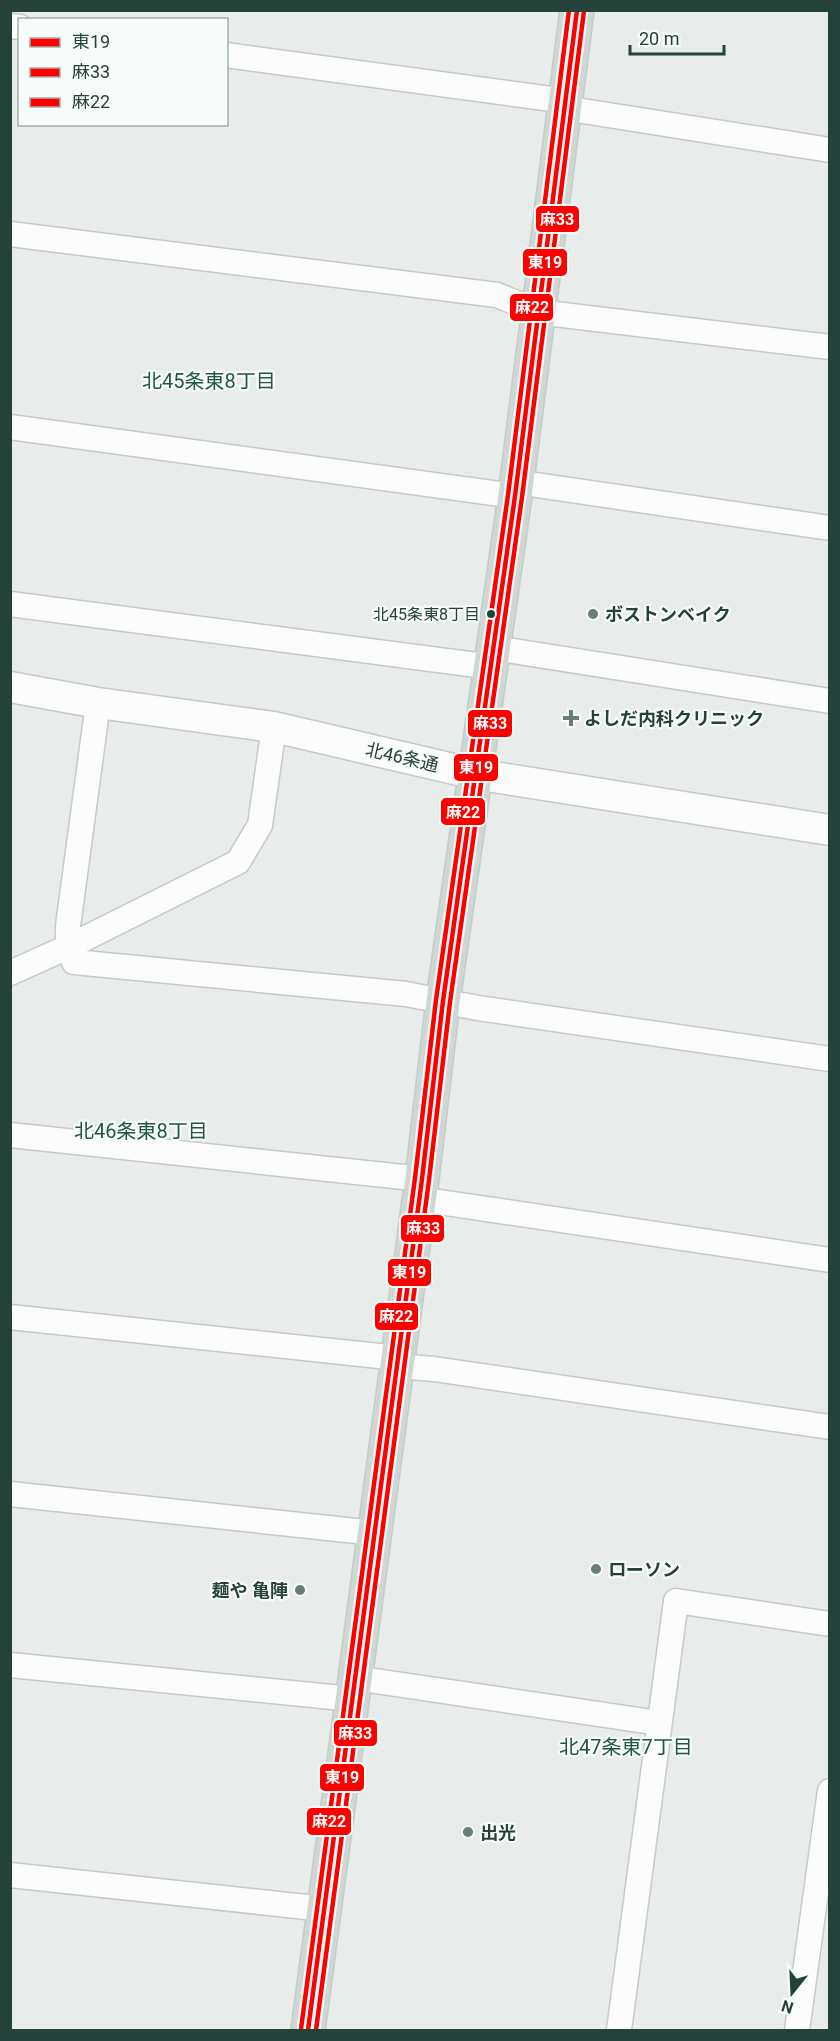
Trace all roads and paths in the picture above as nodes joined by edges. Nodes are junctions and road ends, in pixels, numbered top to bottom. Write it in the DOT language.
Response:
graph roads {
  1 [pos="577,10"];
  2 [pos="228,55"];
  3 [pos="565,104"];
  4 [pos="830,150"];
  5 [pos="10,234"];
  6 [pos="538,312"];
  7 [pos="830,347"];
  8 [pos="10,427"];
  9 [pos="516,489"];
  10 [pos="830,528"];
  11 [pos="10,604"];
  12 [pos="493,657"];
  13 [pos="10,687"];
  14 [pos="830,701"];
  15 [pos="98,703"];
  16 [pos="274,727"];
  17 [pos="476,774"];
  18 [pos="830,830"];
  19 [pos="68,947"];
  20 [pos="10,972"];
  21 [pos="443,1001"];
  22 [pos="830,1059"];
  23 [pos="10,1135"];
  24 [pos="421,1189"];
  25 [pos="830,1260"];
  26 [pos="10,1317"];
  27 [pos="397,1362"];
  28 [pos="830,1427"];
  29 [pos="10,1494"];
  30 [pos="375,1533"];
  31 [pos="830,1624"];
  32 [pos="10,1665"];
  33 [pos="354,1689"];
  34 [pos="659,1723"];
  35 [pos="830,1791"];
  36 [pos="10,1875"];
  37 [pos="325,1909"];
  38 [pos="308,2031"];
  39 [pos="619,2031"];
  40 [pos="797,2031"];
  1 -- 3 [label="main road"];
  2 -- 3 [label="street"];
  3 -- 4 [label="street"];
  3 -- 6 [label="main road"];
  5 -- 6 [label="street"];
  6 -- 7 [label="street"];
  6 -- 9 [label="main road"];
  8 -- 9 [label="street"];
  9 -- 10 [label="street"];
  9 -- 12 [label="main road"];
  11 -- 12 [label="street"];
  12 -- 14 [label="street"];
  12 -- 17 [label="main road"];
  13 -- 15 [label="street, 北46条通"];
  15 -- 16 [label="street, 北46条通"];
  15 -- 19 [label="street"];
  16 -- 17 [label="street, 北46条通"];
  16 -- 19 [label="street"];
  17 -- 18 [label="street, 北46条通"];
  17 -- 21 [label="main road"];
  19 -- 20 [label="street"];
  19 -- 21 [label="street"];
  21 -- 22 [label="street"];
  21 -- 24 [label="main road"];
  23 -- 24 [label="street"];
  24 -- 25 [label="street"];
  24 -- 27 [label="main road"];
  26 -- 27 [label="street"];
  27 -- 28 [label="street"];
  27 -- 30 [label="main road"];
  29 -- 30 [label="street"];
  30 -- 33 [label="main road"];
  31 -- 34 [label="street"];
  32 -- 33 [label="street"];
  33 -- 34 [label="street"];
  33 -- 37 [label="main road"];
  34 -- 39 [label="street"];
  35 -- 40 [label="street"];
  36 -- 37 [label="street"];
  37 -- 38 [label="main road"];
}
